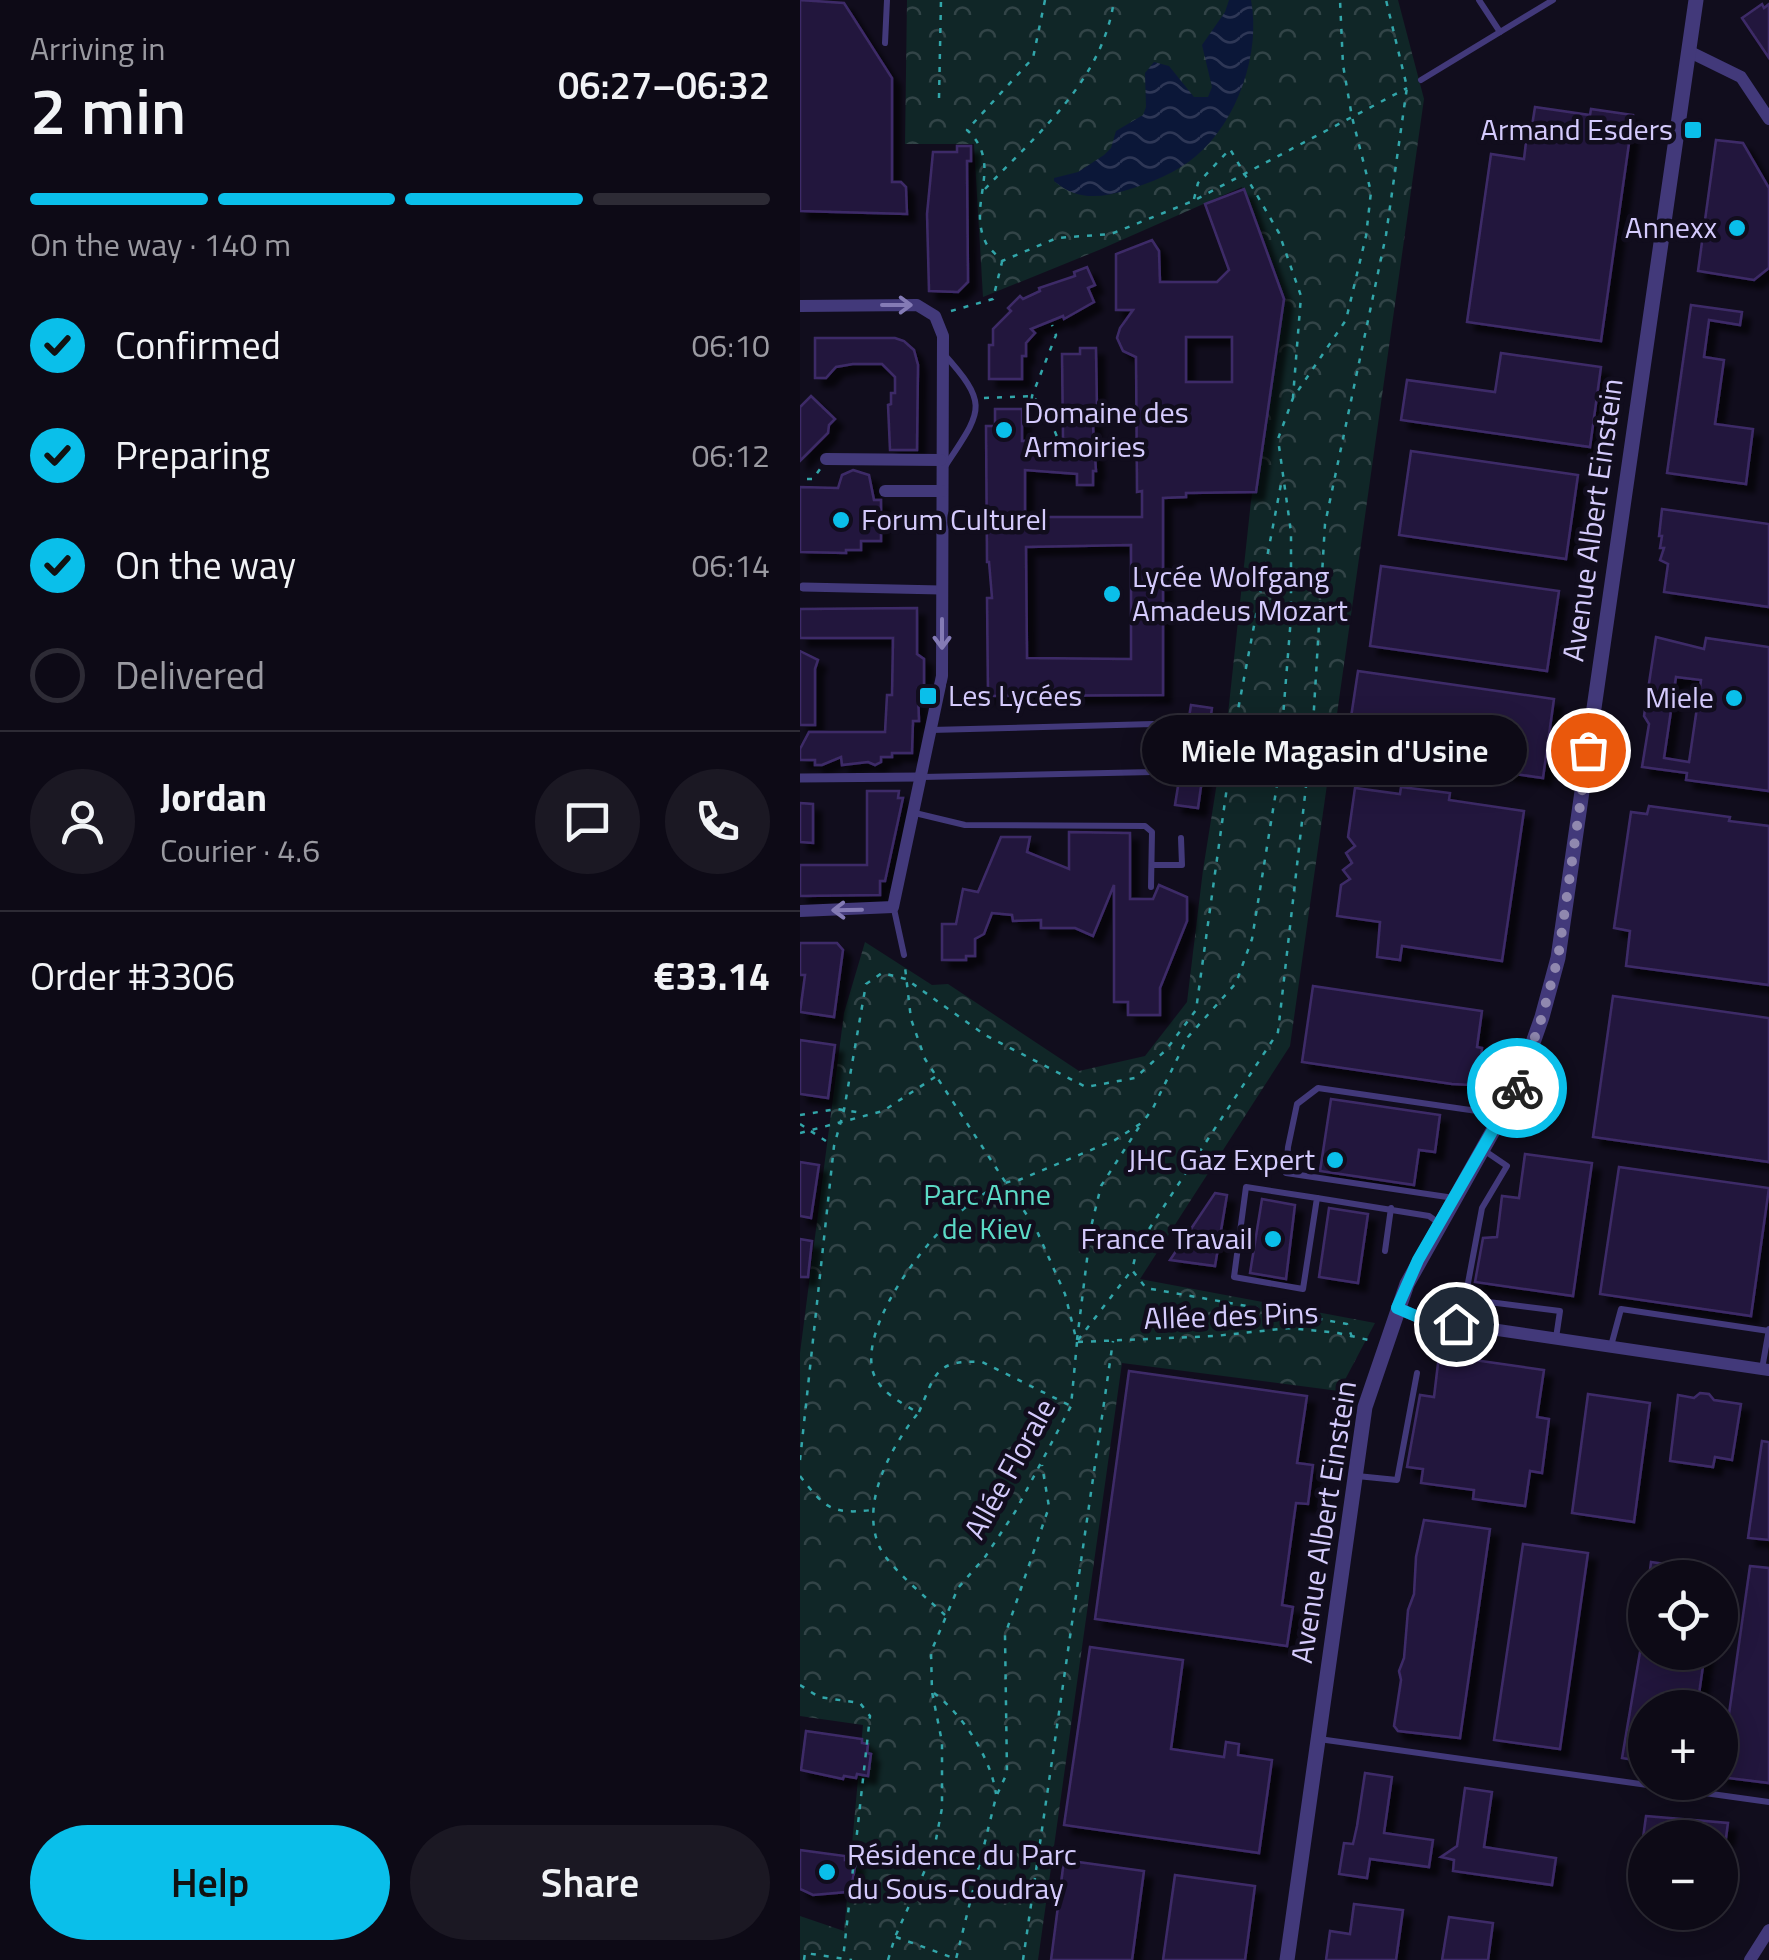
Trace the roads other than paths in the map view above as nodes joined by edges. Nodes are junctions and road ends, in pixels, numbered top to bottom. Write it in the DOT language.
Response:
graph roads {
  1 [pos="887,0"];
  2 [pos="1479,0"];
  3 [pos="1553,0"];
  4 [pos="1696,0"];
  5 [pos="1500,32"];
  6 [pos="885,42"];
  7 [pos="1688,51"];
  8 [pos="1421,80"];
  9 [pos="1769,119"];
  10 [pos="800,306"];
  11 [pos="942,352"];
  12 [pos="826,459"];
  13 [pos="942,466"];
  14 [pos="885,490"];
  15 [pos="942,492"];
  16 [pos="803,587"];
  17 [pos="941,590"];
  18 [pos="930,730"];
  19 [pos="921,777"];
  20 [pos="800,778"];
  21 [pos="914,813"];
  22 [pos="1181,838"];
  23 [pos="1152,865"];
  24 [pos="1151,887"];
  25 [pos="893,907"];
  26 [pos="800,911"];
  27 [pos="904,955"];
  28 [pos="1502,1118"];
  29 [pos="1484,1150"];
  30 [pos="1317,1198"];
  31 [pos="1454,1198"];
  32 [pos="1391,1208"];
  33 [pos="1440,1222"];
  34 [pos="1386,1251"];
  35 [pos="1397,1308"];
  36 [pos="1769,1330"];
  37 [pos="1556,1338"];
  38 [pos="1610,1346"];
  39 [pos="1766,1369"];
  40 [pos="1417,1372"];
  41 [pos="1356,1476"];
  42 [pos="1318,1738"];
  43 [pos="1769,1802"];
  44 [pos="1769,1930"];
  45 [pos="1287,1960"];
  46 [pos="1750,1960"];
  1 -- 6 [label="lane"];
  2 -- 5 [label="lane"];
  3 -- 5 [label="lane"];
  4 -- 7 [label="street, Avenue Albert Einstein"];
  5 -- 8 [label="lane"];
  7 -- 9 [label="street"];
  7 -- 28 [label="street, Avenue Albert Einstein"];
  10 -- 11 [label="street, one-way"];
  11 -- 13 [label="street"];
  11 -- 13 [label="lane"];
  12 -- 13 [label="street"];
  13 -- 15 [label="street"];
  14 -- 15 [label="street"];
  15 -- 17 [label="street"];
  16 -- 17 [label="street"];
  17 -- 18 [label="street, one-way"];
  18 -- 19 [label="street"];
  18 -- 19 [label="lane"];
  19 -- 20 [label="street"];
  19 -- 21 [label="street"];
  21 -- 23 [label="lane"];
  21 -- 25 [label="street"];
  22 -- 23 [label="lane"];
  23 -- 24 [label="lane"];
  25 -- 26 [label="street, one-way"];
  25 -- 27 [label="lane"];
  28 -- 29 [label="street, Avenue Albert Einstein"];
  28 -- 31 [label="lane"];
  29 -- 31 [label="street, Avenue Albert Einstein"];
  29 -- 37 [label="lane"];
  30 -- 30 [label="lane"];
  30 -- 32 [label="lane"];
  31 -- 33 [label="street, Avenue Albert Einstein"];
  32 -- 33 [label="lane"];
  32 -- 34 [label="lane"];
  33 -- 35 [label="street, Avenue Albert Einstein"];
  35 -- 37 [label="street"];
  35 -- 41 [label="street, Avenue Albert Einstein"];
  36 -- 38 [label="lane"];
  36 -- 39 [label="lane"];
  37 -- 38 [label="street"];
  38 -- 39 [label="street"];
  40 -- 41 [label="lane"];
  41 -- 42 [label="street, Avenue Albert Einstein"];
  42 -- 43 [label="lane"];
  42 -- 45 [label="street, Avenue Albert Einstein"];
  44 -- 46 [label="street"];
}
